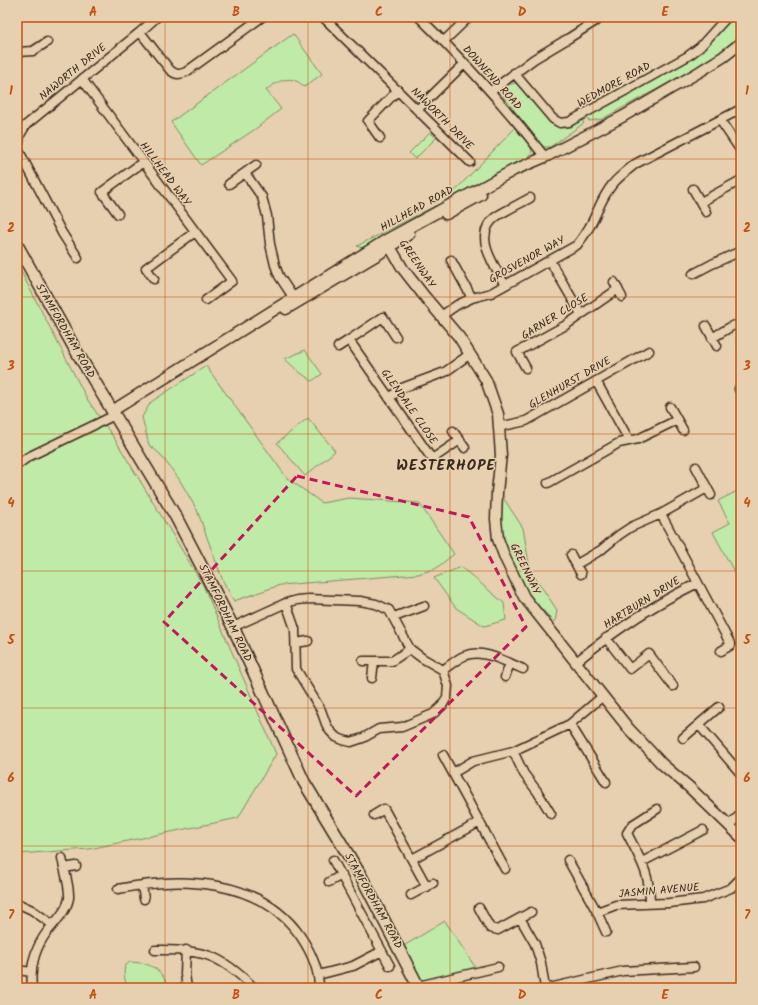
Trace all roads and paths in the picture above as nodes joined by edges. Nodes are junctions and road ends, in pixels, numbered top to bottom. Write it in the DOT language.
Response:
graph roads {
  1 [pos="157,17"];
  2 [pos="262,17"];
  3 [pos="323,17"];
  4 [pos="419,17"];
  5 [pos="469,17"];
  6 [pos="728,17"];
  7 [pos="598,18"];
  8 [pos="140,32"];
  9 [pos="444,41"];
  10 [pos="47,42"];
  11 [pos="741,43"];
  12 [pos="17,52"];
  13 [pos="465,63"];
  14 [pos="514,73"];
  15 [pos="82,79"];
  16 [pos="398,90"];
  17 [pos="490,91"];
  18 [pos="741,109"];
  19 [pos="418,110"];
  20 [pos="720,120"];
  21 [pos="380,138"];
  22 [pos="741,151"];
  23 [pos="545,157"];
  24 [pos="143,162"];
  25 [pos="470,162"];
  26 [pos="256,165"];
  27 [pos="244,173"];
  28 [pos="741,180"];
  29 [pos="229,184"];
  30 [pos="694,189"];
  31 [pos="530,198"];
  32 [pos="700,202"];
  33 [pos="706,212"];
  34 [pos="118,214"];
  35 [pos="195,232"];
  36 [pos="388,243"];
  37 [pos="17,245"];
  38 [pos="741,251"];
  39 [pos="78,258"];
  40 [pos="451,260"];
  41 [pos="550,261"];
  42 [pos="693,274"];
  43 [pos="154,279"];
  44 [pos="505,285"];
  45 [pos="618,289"];
  46 [pos="472,298"];
  47 [pos="206,300"];
  48 [pos="296,301"];
  49 [pos="581,314"];
  50 [pos="441,316"];
  51 [pos="741,324"];
  52 [pos="706,326"];
  53 [pos="396,337"];
  54 [pos="712,338"];
  55 [pos="349,340"];
  56 [pos="717,346"];
  57 [pos="338,347"];
  58 [pos="649,351"];
  59 [pos="470,354"];
  60 [pos="526,368"];
  61 [pos="596,381"];
  62 [pos="389,398"];
  63 [pos="670,406"];
  64 [pos="113,413"];
  65 [pos="677,420"];
  66 [pos="499,428"];
  67 [pos="683,430"];
  68 [pos="453,431"];
  69 [pos="460,440"];
  70 [pos="630,440"];
  71 [pos="465,448"];
  72 [pos="17,465"];
  73 [pos="696,467"];
  74 [pos="548,483"];
  75 [pos="661,514"];
  76 [pos="571,555"];
  77 [pos="577,564"];
  78 [pos="581,574"];
  79 [pos="698,582"];
  80 [pos="286,603"];
  81 [pos="424,606"];
  82 [pos="394,617"];
  83 [pos="233,627"];
  84 [pos="606,638"];
  85 [pos="308,641"];
  86 [pos="296,643"];
  87 [pos="410,649"];
  88 [pos="720,650"];
  89 [pos="363,661"];
  90 [pos="374,661"];
  91 [pos="576,662"];
  92 [pos="510,663"];
  93 [pos="523,669"];
  94 [pos="443,670"];
  95 [pos="372,678"];
  96 [pos="505,678"];
  97 [pos="673,686"];
  98 [pos="603,696"];
  99 [pos="719,707"];
  100 [pos="570,724"];
  101 [pos="699,725"];
  102 [pos="683,738"];
  103 [pos="513,751"];
  104 [pos="443,755"];
  105 [pos="453,773"];
  106 [pos="741,774"];
  107 [pos="606,782"];
  108 [pos="657,809"];
  109 [pos="551,814"];
  110 [pos="741,814"];
  111 [pos="374,815"];
  112 [pos="480,822"];
  113 [pos="729,825"];
  114 [pos="703,830"];
  115 [pos="741,837"];
  116 [pos="62,858"];
  117 [pos="412,859"];
  118 [pos="333,860"];
  119 [pos="568,860"];
  120 [pos="642,862"];
  121 [pos="76,866"];
  122 [pos="64,868"];
  123 [pos="505,869"];
  124 [pos="342,875"];
  125 [pos="741,878"];
  126 [pos="330,882"];
  127 [pos="142,885"];
  128 [pos="118,889"];
  129 [pos="411,895"];
  130 [pos="144,899"];
  131 [pos="17,902"];
  132 [pos="650,904"];
  133 [pos="479,908"];
  134 [pos="531,912"];
  135 [pos="597,912"];
  136 [pos="520,918"];
  137 [pos="53,925"];
  138 [pos="606,932"];
  139 [pos="155,950"];
  140 [pos="186,950"];
  141 [pos="382,951"];
  142 [pos="390,966"];
  143 [pos="498,967"];
  144 [pos="694,967"];
  145 [pos="17,970"];
  146 [pos="32,972"];
  147 [pos="318,975"];
  148 [pos="419,987"];
  149 [pos="32,988"];
  150 [pos="187,988"];
  151 [pos="254,988"];
  152 [pos="319,988"];
  153 [pos="545,988"];
  154 [pos="550,988"];
  1 -- 8 [label="street, NAWORTH DRIVE"];
  2 -- 8 [label="street"];
  3 -- 16 [label="street, NAWORTH DRIVE"];
  4 -- 9 [label="street, DOWNEND ROAD"];
  5 -- 9 [label="street"];
  6 -- 14 [label="street, WEDMORE ROAD"];
  7 -- 14 [label="street"];
  8 -- 15 [label="street, NAWORTH DRIVE"];
  9 -- 13 [label="street, DOWNEND ROAD"];
  10 -- 12 [label="street"];
  11 -- 23 [label="street, HILLHEAD ROAD"];
  13 -- 17 [label="street, DOWNEND ROAD"];
  13 -- 19 [label="street"];
  14 -- 17 [label="street"];
  15 -- 24 [label="street, HILLHEAD WAY"];
  15 -- 39 [label="street, NAWORTH DRIVE"];
  16 -- 19 [label="street, NAWORTH DRIVE"];
  16 -- 21 [label="street, NAWORTH DRIVE"];
  17 -- 23 [label="street, DOWNEND ROAD"];
  18 -- 20 [label="street, GROSVENOR WAY"];
  19 -- 25 [label="street, NAWORTH DRIVE"];
  20 -- 22 [label="street"];
  20 -- 41 [label="street, GROSVENOR WAY"];
  23 -- 36 [label="street, HILLHEAD ROAD"];
  24 -- 34 [label="street"];
  24 -- 35 [label="street, HILLHEAD WAY"];
  26 -- 27 [label="street"];
  27 -- 29 [label="street"];
  27 -- 48 [label="street"];
  28 -- 32 [label="street"];
  30 -- 32 [label="street"];
  31 -- 44 [label="street"];
  32 -- 33 [label="street"];
  35 -- 43 [label="street"];
  35 -- 47 [label="street, HILLHEAD WAY"];
  36 -- 48 [label="street, HILLHEAD ROAD"];
  36 -- 48 [label="street"];
  36 -- 50 [label="street, GREENWAY"];
  37 -- 64 [label="main road, STAMFORDHAM ROAD"];
  38 -- 42 [label="street"];
  40 -- 46 [label="street"];
  41 -- 44 [label="street, GROSVENOR WAY"];
  41 -- 49 [label="street"];
  44 -- 46 [label="street, GROSVENOR WAY"];
  45 -- 49 [label="street, GARNER CLOSE"];
  46 -- 50 [label="street, GROSVENOR WAY"];
  48 -- 64 [label="street, HILLHEAD ROAD"];
  49 -- 60 [label="street, GARNER CLOSE"];
  50 -- 59 [label="street, GREENWAY"];
  51 -- 54 [label="street"];
  52 -- 54 [label="street"];
  53 -- 55 [label="street"];
  54 -- 56 [label="street"];
  55 -- 57 [label="street"];
  55 -- 62 [label="street, GLENDALE CLOSE"];
  58 -- 61 [label="street, GLENHURST DRIVE"];
  59 -- 62 [label="street"];
  59 -- 66 [label="street, GREENWAY"];
  61 -- 66 [label="street, GLENHURST DRIVE"];
  61 -- 70 [label="street"];
  62 -- 69 [label="street, GLENDALE CLOSE"];
  63 -- 65 [label="street"];
  64 -- 72 [label="street"];
  64 -- 83 [label="main road, STAMFORDHAM ROAD"];
  65 -- 67 [label="street"];
  65 -- 70 [label="street"];
  66 -- 91 [label="street, GREENWAY"];
  68 -- 69 [label="street, GLENDALE CLOSE"];
  69 -- 71 [label="street, GLENDALE CLOSE"];
  70 -- 74 [label="street"];
  73 -- 75 [label="street"];
  75 -- 77 [label="street"];
  75 -- 79 [label="street, HARTBURN DRIVE"];
  76 -- 77 [label="street"];
  77 -- 78 [label="street"];
  79 -- 84 [label="street, HARTBURN DRIVE"];
  79 -- 88 [label="street"];
  80 -- 82 [label="street"];
  80 -- 83 [label="street"];
  80 -- 86 [label="street"];
  81 -- 82 [label="street"];
  82 -- 87 [label="street"];
  83 -- 148 [label="main road, STAMFORDHAM ROAD"];
  84 -- 91 [label="street, HARTBURN DRIVE"];
  84 -- 97 [label="street"];
  85 -- 86 [label="street"];
  86 -- 94 [label="street"];
  87 -- 90 [label="street"];
  87 -- 94 [label="street"];
  89 -- 90 [label="street"];
  90 -- 95 [label="street"];
  91 -- 98 [label="street, GREENWAY"];
  92 -- 93 [label="street"];
  92 -- 94 [label="street"];
  92 -- 96 [label="street"];
  98 -- 100 [label="street"];
  98 -- 113 [label="street, GREENWAY"];
  99 -- 101 [label="street"];
  100 -- 103 [label="street"];
  100 -- 107 [label="street"];
  101 -- 102 [label="street"];
  101 -- 106 [label="street"];
  103 -- 105 [label="street"];
  103 -- 109 [label="street"];
  104 -- 105 [label="street"];
  105 -- 112 [label="street"];
  108 -- 120 [label="street"];
  110 -- 113 [label="street"];
  111 -- 117 [label="street"];
  112 -- 117 [label="street"];
  112 -- 123 [label="street"];
  113 -- 115 [label="street, GREENWAY"];
  114 -- 120 [label="street"];
  116 -- 122 [label="street"];
  117 -- 129 [label="street"];
  118 -- 124 [label="street"];
  119 -- 135 [label="street"];
  120 -- 132 [label="street"];
  121 -- 122 [label="street"];
  122 -- 137 [label="street"];
  124 -- 126 [label="street"];
  124 -- 141 [label="street"];
  125 -- 132 [label="street, JASMIN AVENUE"];
  127 -- 128 [label="street"];
  127 -- 130 [label="street"];
  127 -- 147 [label="street"];
  131 -- 137 [label="street"];
  132 -- 135 [label="street, JASMIN AVENUE"];
  133 -- 136 [label="street"];
  134 -- 136 [label="street"];
  135 -- 138 [label="street"];
  136 -- 153 [label="street"];
  137 -- 146 [label="street"];
  139 -- 140 [label="street"];
  140 -- 150 [label="street"];
  140 -- 151 [label="street"];
  141 -- 142 [label="street"];
  141 -- 147 [label="street"];
  143 -- 148 [label="street"];
  144 -- 154 [label="street"];
  145 -- 146 [label="street"];
  146 -- 149 [label="street"];
  147 -- 152 [label="street"];
}
